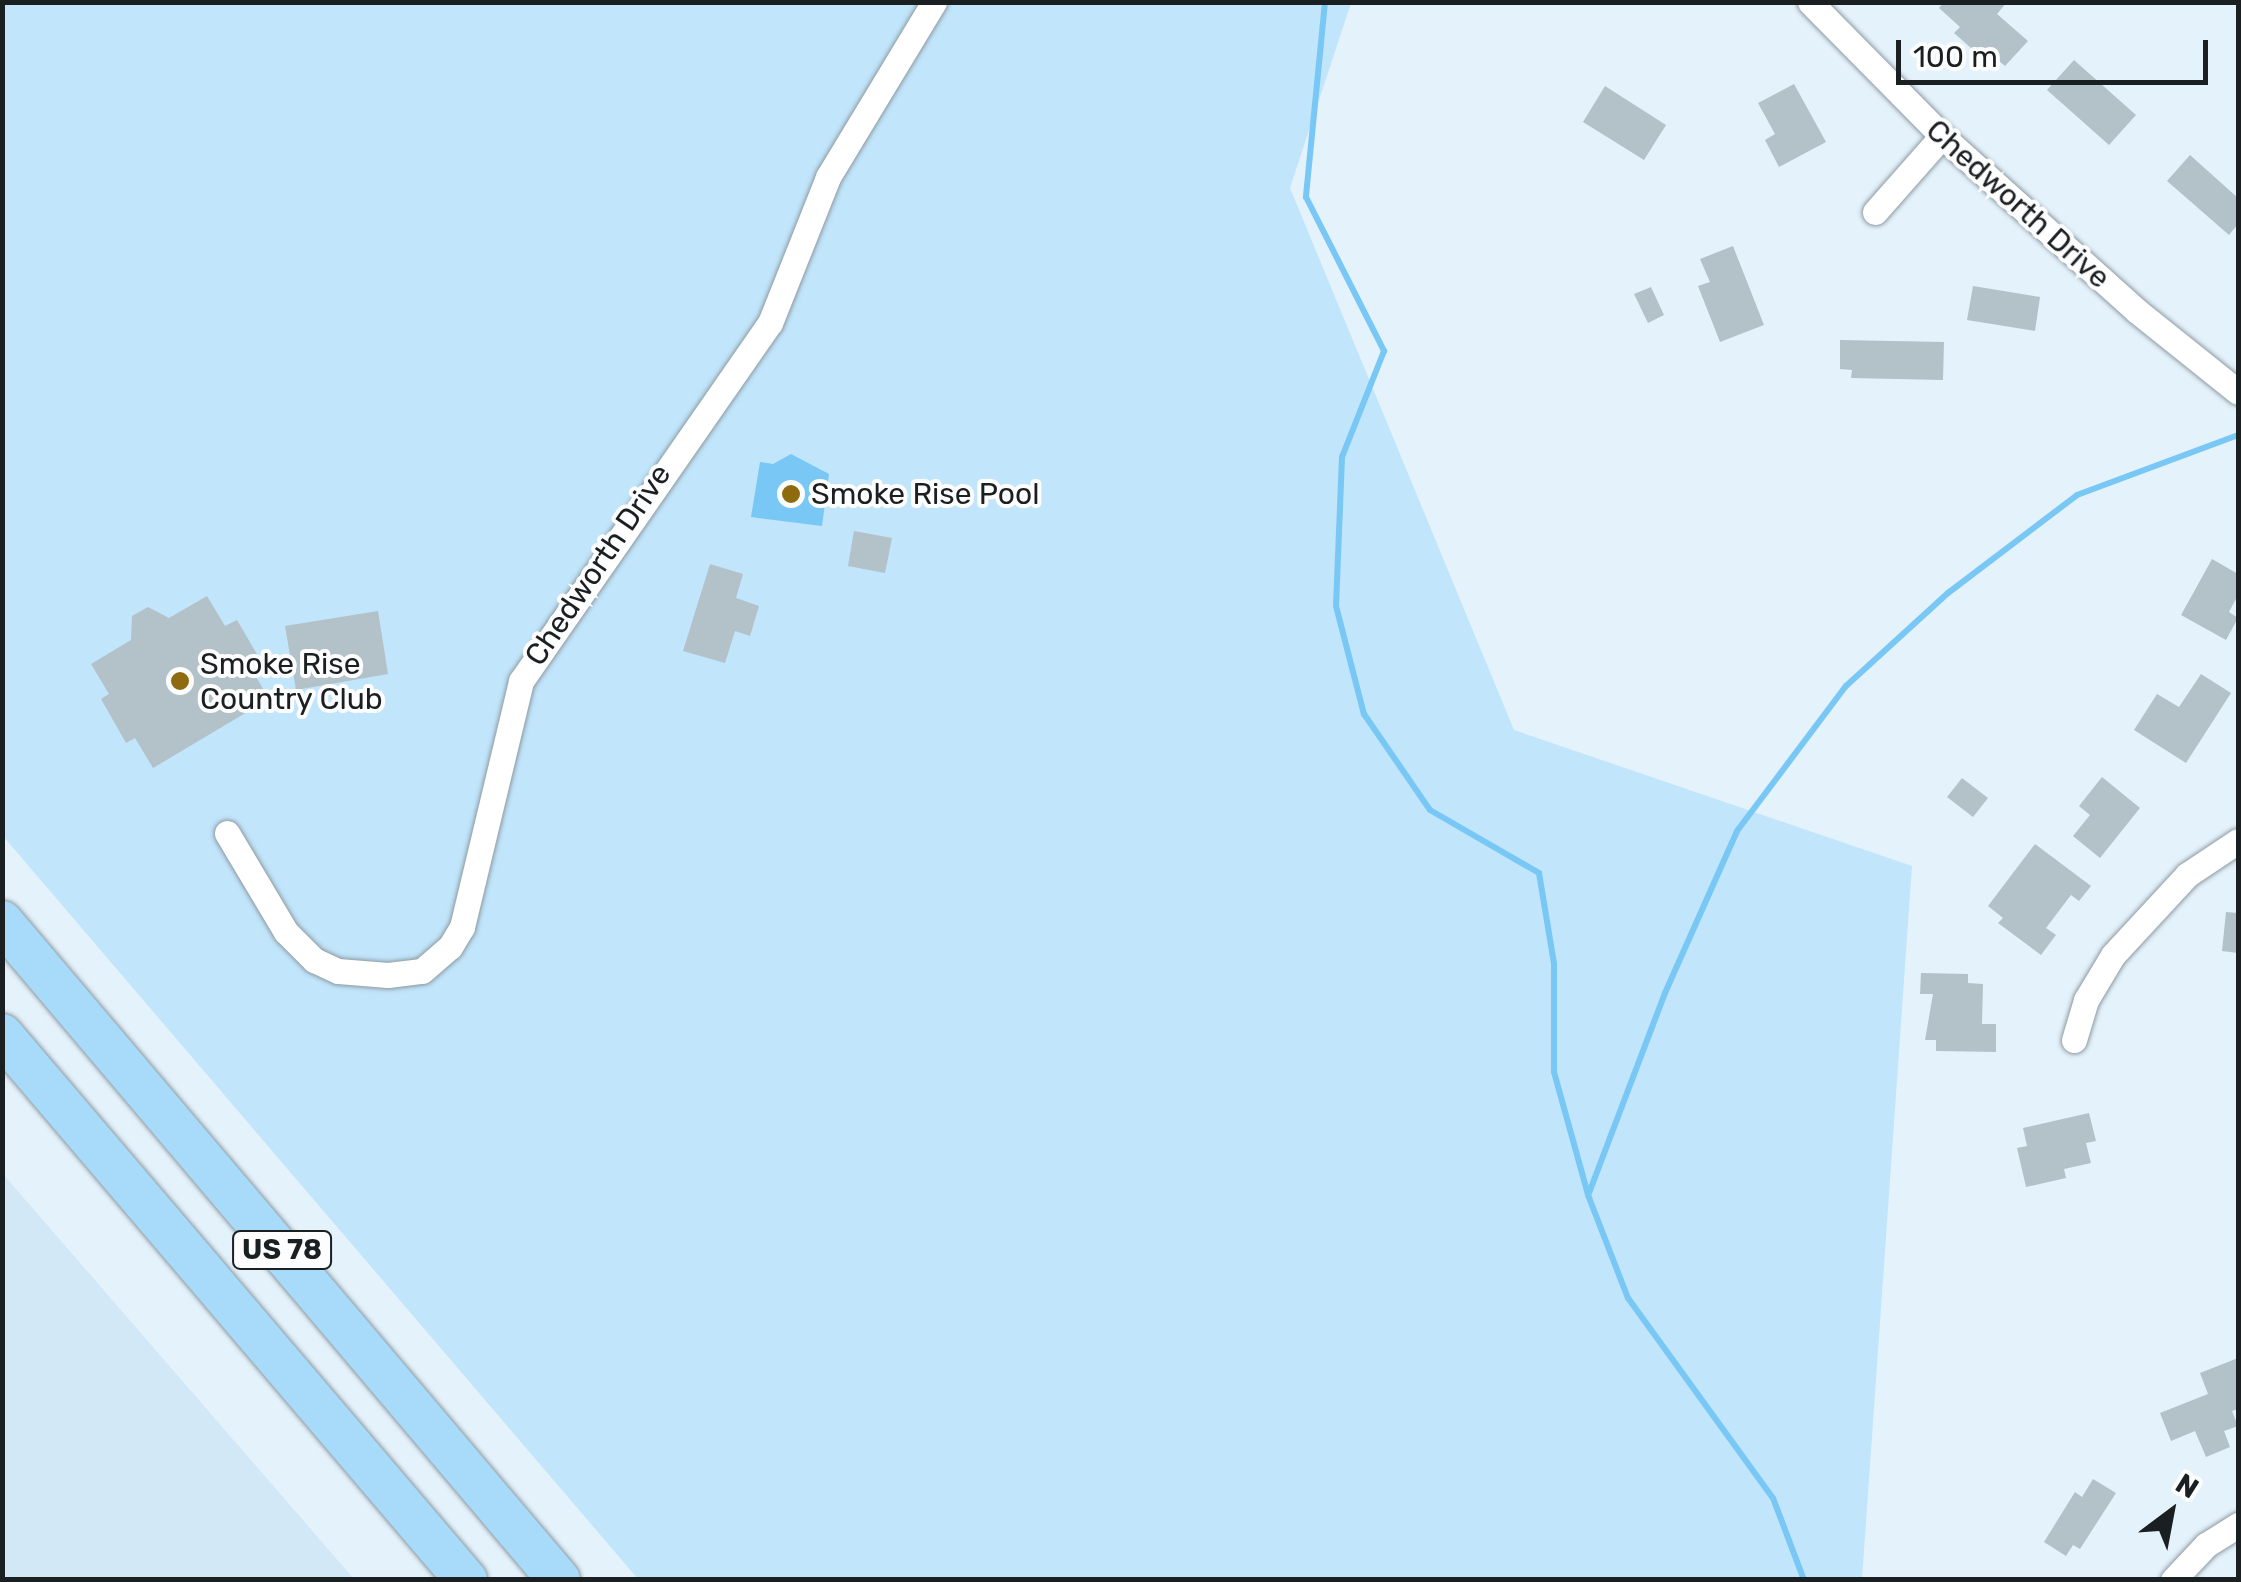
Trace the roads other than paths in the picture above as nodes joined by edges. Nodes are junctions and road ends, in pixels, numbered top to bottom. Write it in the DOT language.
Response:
graph roads {
  1 [pos="934,2"];
  2 [pos="1810,2"];
  3 [pos="1942,136"];
  4 [pos="1876,212"];
  5 [pos="2238,392"];
  6 [pos="227,833"];
  7 [pos="2238,841"];
  8 [pos="2,922"];
  9 [pos="2,1034"];
  10 [pos="2074,1040"];
  11 [pos="2238,1525"];
  12 [pos="466,1580"];
  13 [pos="559,1580"];
  14 [pos="2173,1580"];
  1 -- 6 [label="street, Chedworth Drive"];
  2 -- 3 [label="street, Chedworth Drive"];
  3 -- 4 [label="street"];
  3 -- 5 [label="street, Chedworth Drive"];
  7 -- 10 [label="street"];
  8 -- 13 [label="highway, US 78"];
  9 -- 12 [label="highway, US 78"];
  11 -- 14 [label="street"];
}
